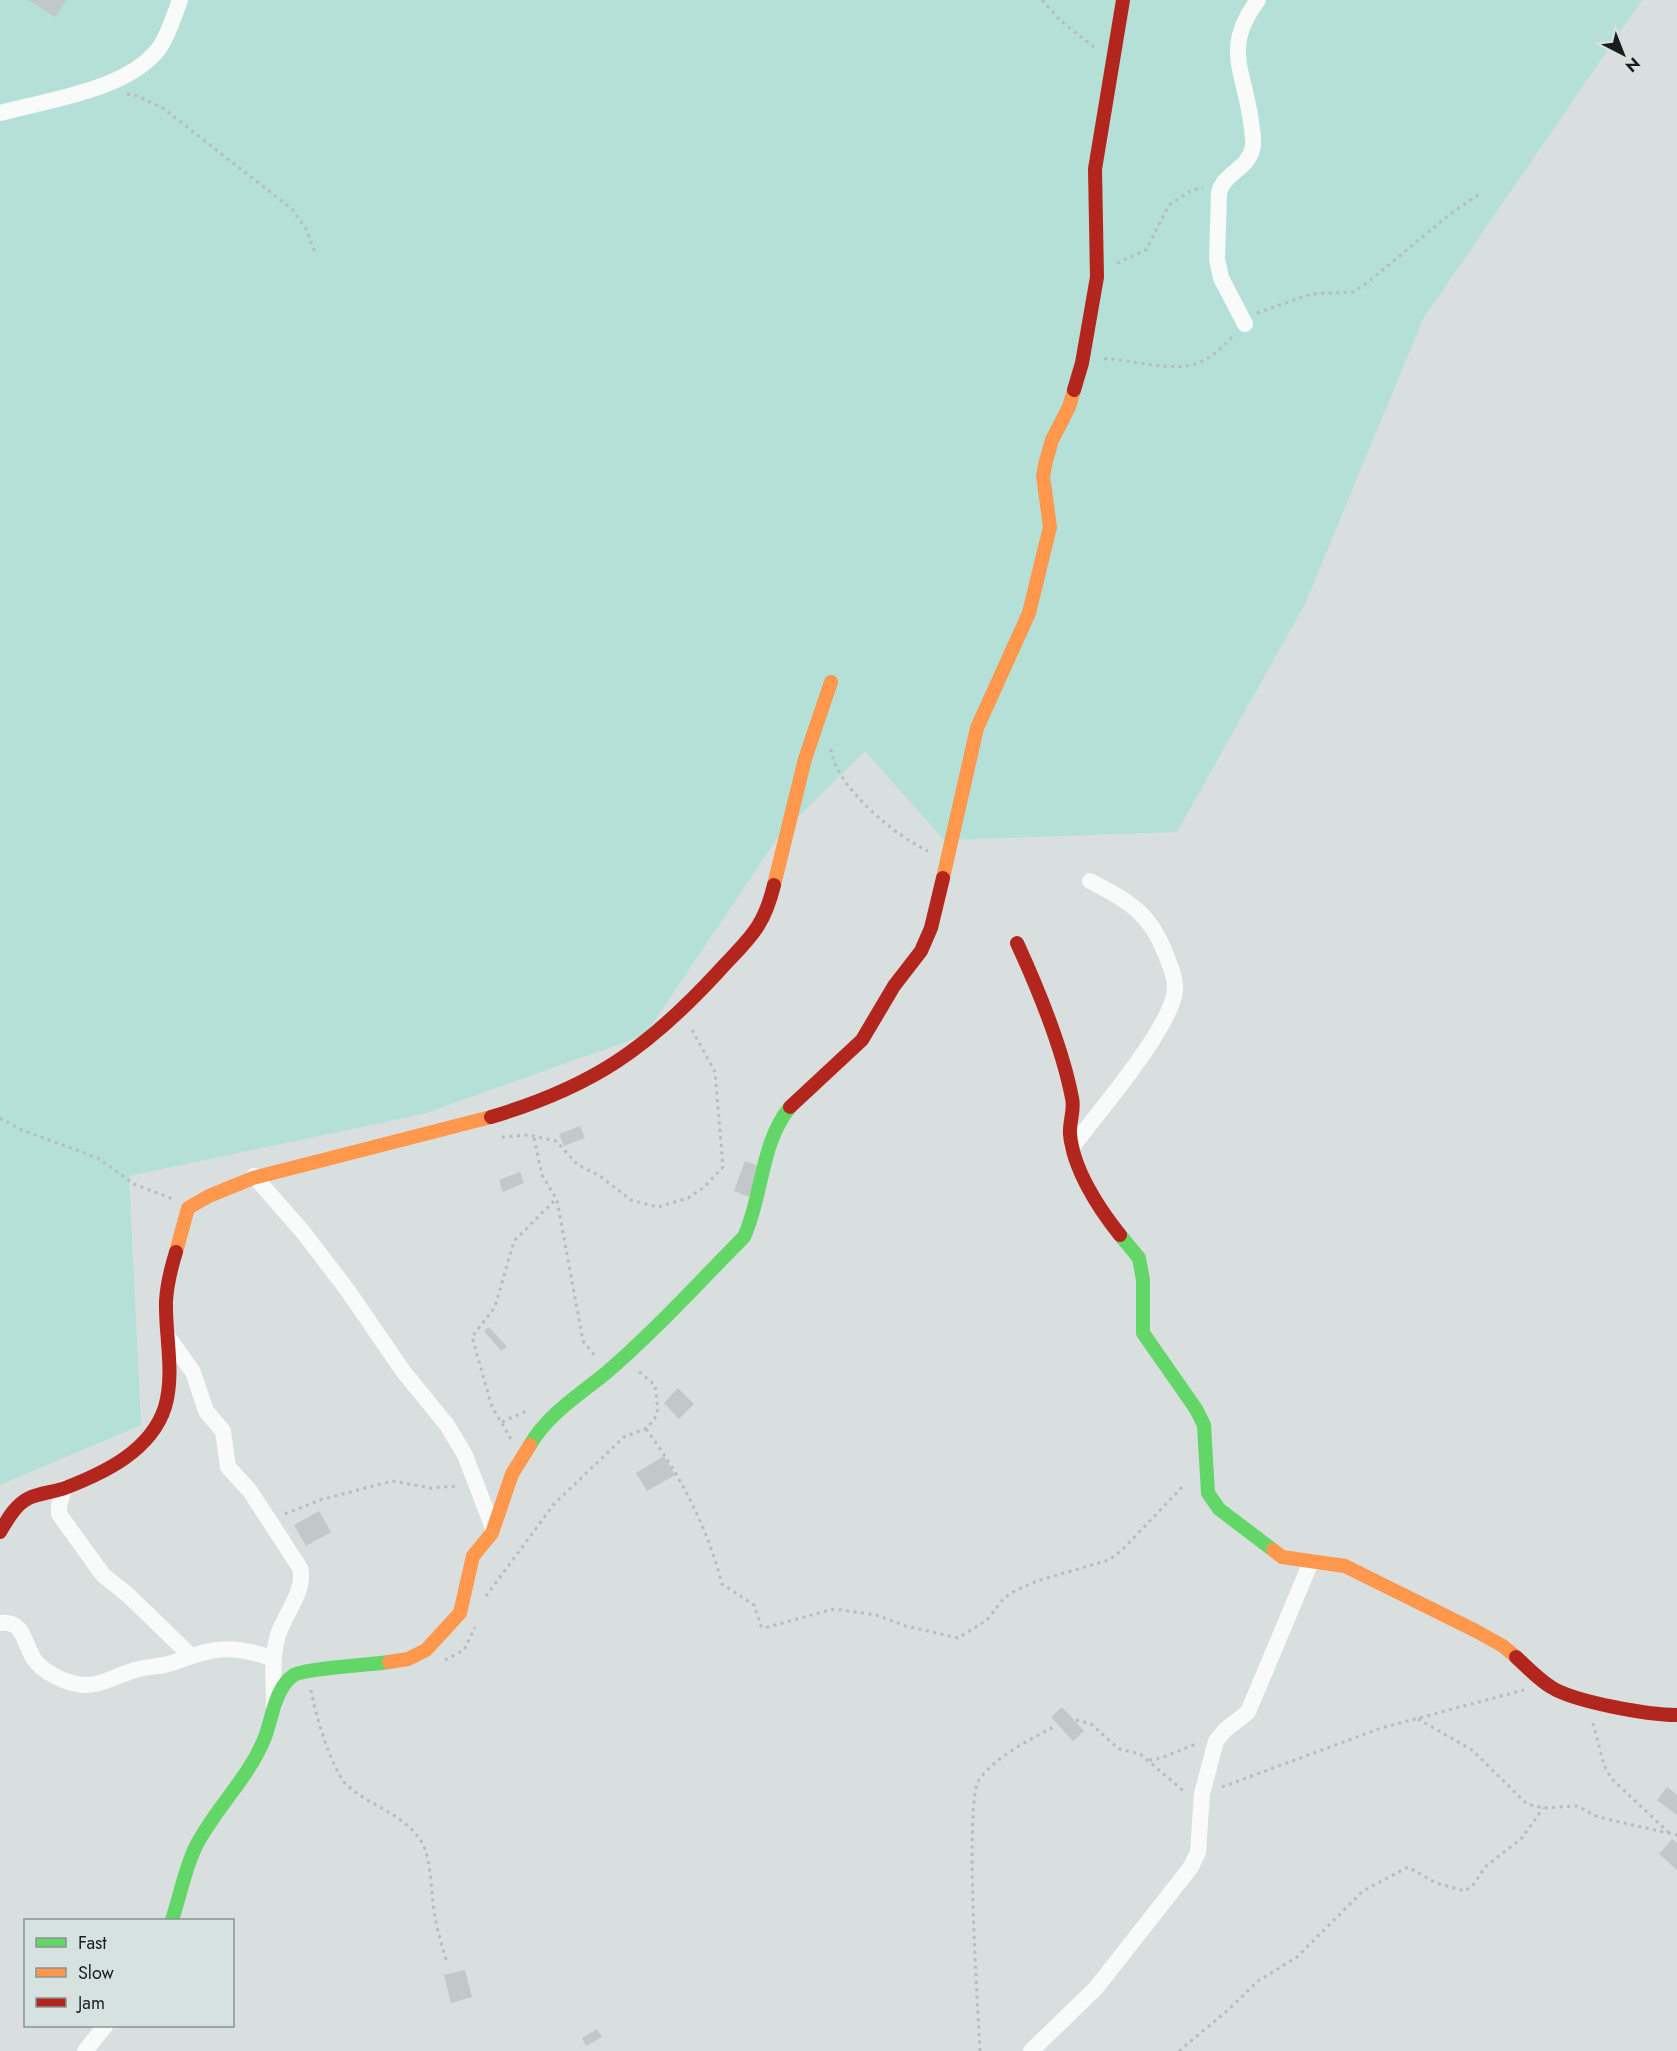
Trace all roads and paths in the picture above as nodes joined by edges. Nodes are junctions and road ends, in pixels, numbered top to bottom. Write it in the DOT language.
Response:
graph roads {
  1 [pos="180,0"];
  2 [pos="1042,0"];
  3 [pos="1123,0"];
  4 [pos="1258,0"];
  5 [pos="1099,55"];
  6 [pos="118,93"];
  7 [pos="0,113"];
  8 [pos="1223,184"];
  9 [pos="1481,193"];
  10 [pos="316,255"];
  11 [pos="1098,269"];
  12 [pos="1245,324"];
  13 [pos="1082,363"];
  14 [pos="831,682"];
  15 [pos="831,743"];
  16 [pos="946,857"];
  17 [pos="1090,881"];
  18 [pos="1017,942"];
  19 [pos="681,1008"];
  20 [pos="0,1118"];
  21 [pos="496,1137"];
  22 [pos="534,1137"];
  23 [pos="1072,1147"];
  24 [pos="254,1176"];
  25 [pos="556,1199"];
  26 [pos="191,1205"];
  27 [pos="168,1336"];
  28 [pos="612,1367"];
  29 [pos="646,1429"];
  30 [pos="520,1460"];
  31 [pos="1205,1462"];
  32 [pos="64,1488"];
  33 [pos="480,1493"];
  34 [pos="269,1521"];
  35 [pos="493,1528"];
  36 [pos="0,1532"];
  37 [pos="1311,1562"];
  38 [pos="483,1606"];
  39 [pos="0,1623"];
  40 [pos="476,1626"];
  41 [pos="190,1655"];
  42 [pos="273,1659"];
  43 [pos="438,1662"];
  44 [pos="308,1671"];
  45 [pos="1545,1683"];
  46 [pos="274,1707"];
  47 [pos="1677,1715"];
  48 [pos="1416,1718"];
  49 [pos="1076,1720"];
  50 [pos="1592,1720"];
  51 [pos="1053,1727"];
  52 [pos="1225,1730"];
  53 [pos="1149,1760"];
  54 [pos="1202,1799"];
  55 [pos="1543,1808"];
  56 [pos="1669,1833"];
  57 [pos="1677,1834"];
  58 [pos="172,1919"];
  59 [pos="447,1962"];
  60 [pos="103,2027"];
  61 [pos="85,2051"];
  62 [pos="980,2051"];
  63 [pos="1031,2051"];
  64 [pos="1179,2051"];
  1 -- 7 [label="street"];
  2 -- 5 [label="path"];
  3 -- 11 [label="street"];
  4 -- 8 [label="street"];
  6 -- 10 [label="path"];
  8 -- 11 [label="path"];
  8 -- 12 [label="street"];
  9 -- 12 [label="path"];
  11 -- 13 [label="street"];
  12 -- 13 [label="path"];
  13 -- 16 [label="street"];
  14 -- 19 [label="street"];
  15 -- 16 [label="path"];
  16 -- 28 [label="street"];
  17 -- 23 [label="street"];
  18 -- 23 [label="street"];
  19 -- 22 [label="path"];
  19 -- 24 [label="street"];
  20 -- 26 [label="path"];
  21 -- 22 [label="path"];
  22 -- 25 [label="path"];
  23 -- 31 [label="street"];
  24 -- 26 [label="street"];
  24 -- 33 [label="street"];
  25 -- 28 [label="path"];
  25 -- 30 [label="path"];
  26 -- 27 [label="street"];
  27 -- 32 [label="street"];
  27 -- 34 [label="street"];
  28 -- 29 [label="path"];
  28 -- 30 [label="street"];
  29 -- 31 [label="path"];
  29 -- 38 [label="path"];
  30 -- 35 [label="street"];
  31 -- 37 [label="street"];
  32 -- 36 [label="street"];
  32 -- 41 [label="street"];
  33 -- 34 [label="path"];
  33 -- 35 [label="street"];
  34 -- 42 [label="street"];
  35 -- 44 [label="street"];
  37 -- 45 [label="street"];
  37 -- 52 [label="street"];
  39 -- 41 [label="street"];
  40 -- 43 [label="path"];
  41 -- 42 [label="street"];
  42 -- 46 [label="street"];
  44 -- 46 [label="street"];
  44 -- 59 [label="path"];
  45 -- 47 [label="street"];
  45 -- 48 [label="path"];
  46 -- 58 [label="street"];
  48 -- 54 [label="path"];
  48 -- 55 [label="path"];
  49 -- 53 [label="path"];
  50 -- 56 [label="path"];
  51 -- 62 [label="path"];
  52 -- 53 [label="path"];
  52 -- 54 [label="street"];
  53 -- 54 [label="path"];
  54 -- 63 [label="street"];
  55 -- 56 [label="path"];
  55 -- 64 [label="path"];
  56 -- 57 [label="path"];
  60 -- 61 [label="street"];
}
